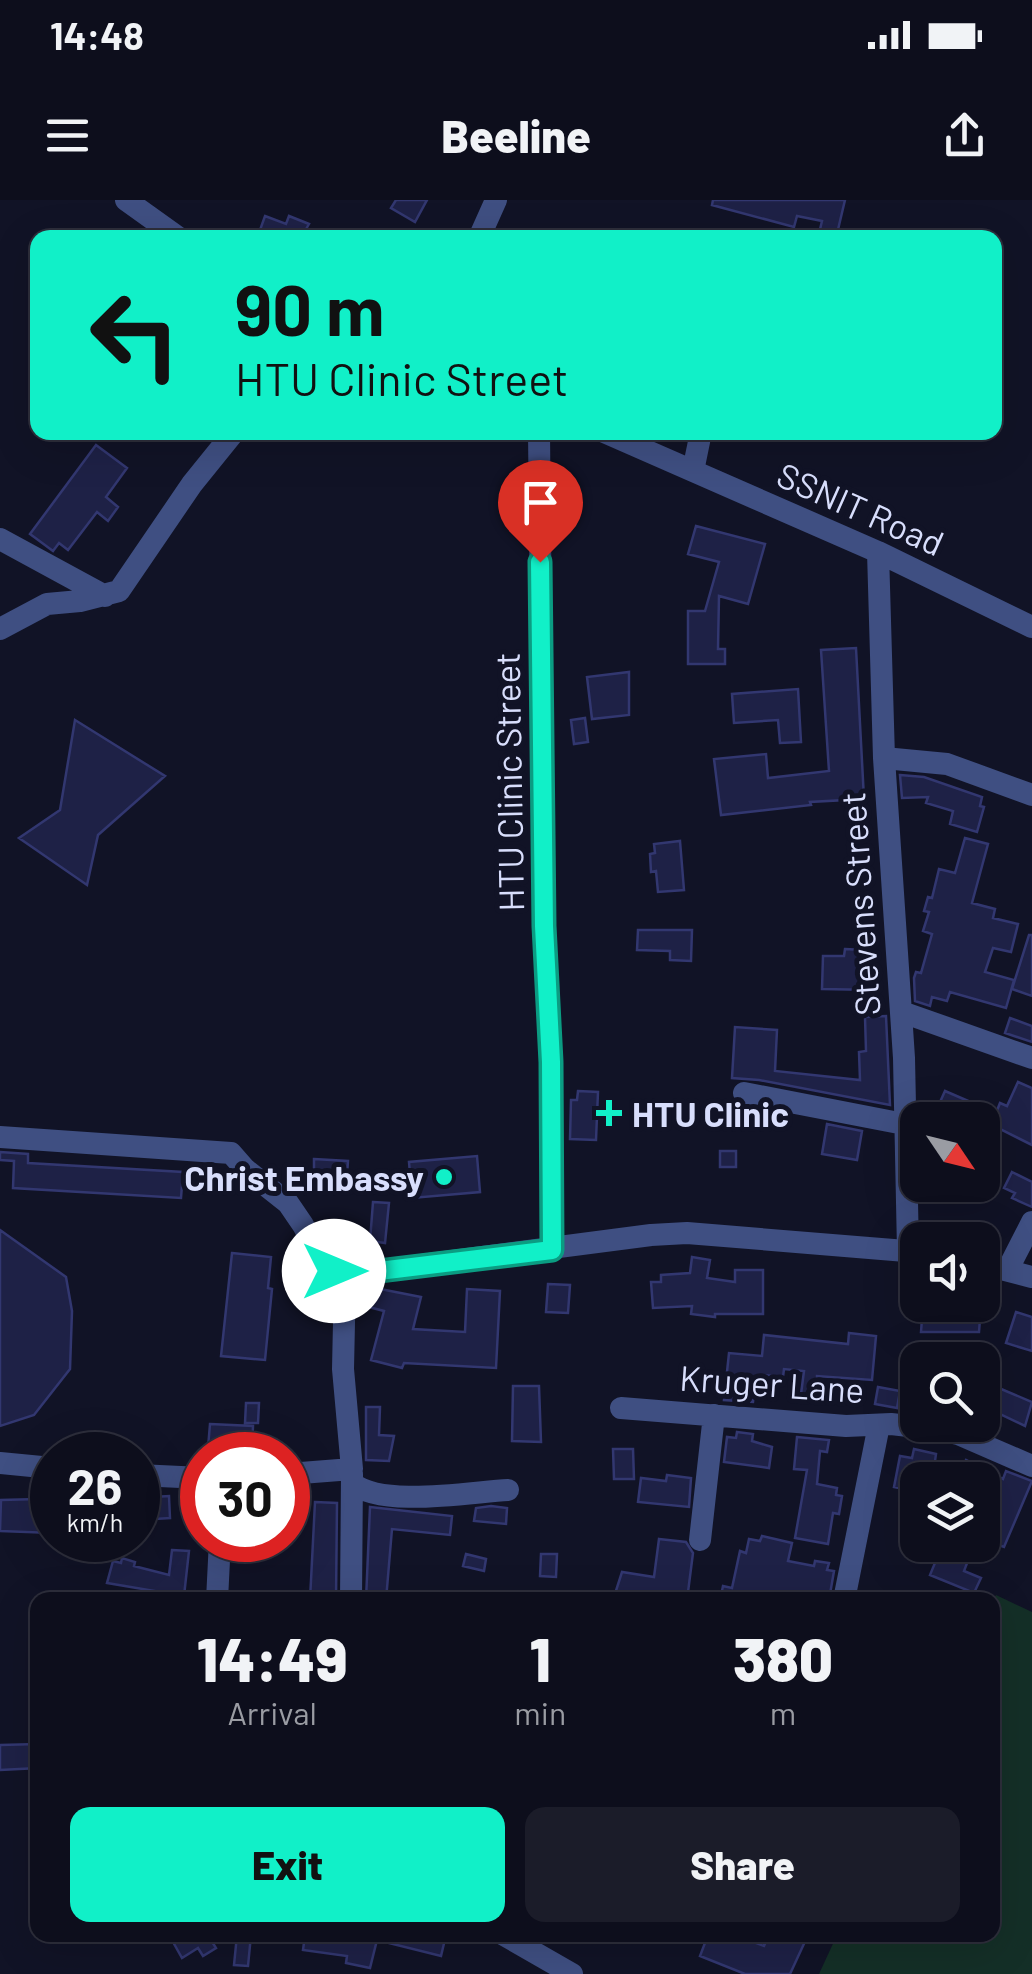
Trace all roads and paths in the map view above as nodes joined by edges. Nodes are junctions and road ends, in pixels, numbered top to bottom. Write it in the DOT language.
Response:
graph roads {
  1 [pos="126,200"];
  2 [pos="169,200"];
  3 [pos="496,200"];
  4 [pos="156,222"];
  5 [pos="168,230"];
  6 [pos="483,230"];
  7 [pos="228,440"];
  8 [pos="539,440"];
  9 [pos="623,440"];
  10 [pos="699,440"];
  11 [pos="693,470"];
  12 [pos="0,539"];
  13 [pos="878,552"];
  14 [pos="105,596"];
  15 [pos="1032,627"];
  16 [pos="0,629"];
  17 [pos="884,758"];
  18 [pos="1032,795"];
  19 [pos="902,1012"];
  20 [pos="1032,1058"];
  21 [pos="744,1093"];
  22 [pos="904,1102"];
  23 [pos="900,1123"];
  24 [pos="0,1137"];
  25 [pos="1032,1222"];
  26 [pos="552,1250"];
  27 [pos="900,1250"];
  28 [pos="1000,1268"];
  29 [pos="1008,1270"];
  30 [pos="346,1275"];
  31 [pos="1032,1277"];
  32 [pos="620,1408"];
  33 [pos="714,1414"];
  34 [pos="879,1426"];
  35 [pos="0,1463"];
  36 [pos="30,1466"];
  37 [pos="1032,1466"];
  38 [pos="310,1475"];
  39 [pos="352,1476"];
  40 [pos="508,1490"];
  41 [pos="700,1540"];
  42 [pos="219,1562"];
  43 [pos="217,1592"];
  44 [pos="351,1592"];
  45 [pos="846,1592"];
  46 [pos="516,1942"];
  47 [pos="572,1974"];
  1 -- 4 [label="street"];
  2 -- 4 [label="street"];
  3 -- 6 [label="street"];
  4 -- 5 [label="street"];
  7 -- 14 [label="street"];
  8 -- 26 [label="street, HTU Clinic Street"];
  9 -- 11 [label="street, SSNIT Road"];
  10 -- 11 [label="street"];
  11 -- 13 [label="street, SSNIT Road"];
  12 -- 14 [label="street"];
  13 -- 15 [label="street, SSNIT Road"];
  13 -- 17 [label="street, Stevens Street"];
  14 -- 16 [label="street"];
  17 -- 18 [label="street"];
  17 -- 19 [label="street, Stevens Street"];
  19 -- 20 [label="street"];
  19 -- 22 [label="street, Stevens Street"];
  21 -- 23 [label="street"];
  24 -- 30 [label="street"];
  25 -- 29 [label="street"];
  26 -- 27 [label="street"];
  26 -- 30 [label="street"];
  28 -- 29 [label="street"];
  29 -- 31 [label="street"];
  30 -- 39 [label="street"];
  32 -- 33 [label="street, Kruger Lane"];
  33 -- 34 [label="street, Kruger Lane"];
  33 -- 41 [label="street"];
  34 -- 37 [label="street, Kruger Lane"];
  34 -- 45 [label="street"];
  35 -- 36 [label="street"];
  38 -- 39 [label="street"];
  39 -- 40 [label="street"];
  39 -- 44 [label="street"];
  42 -- 43 [label="street"];
  46 -- 47 [label="street"];
}
